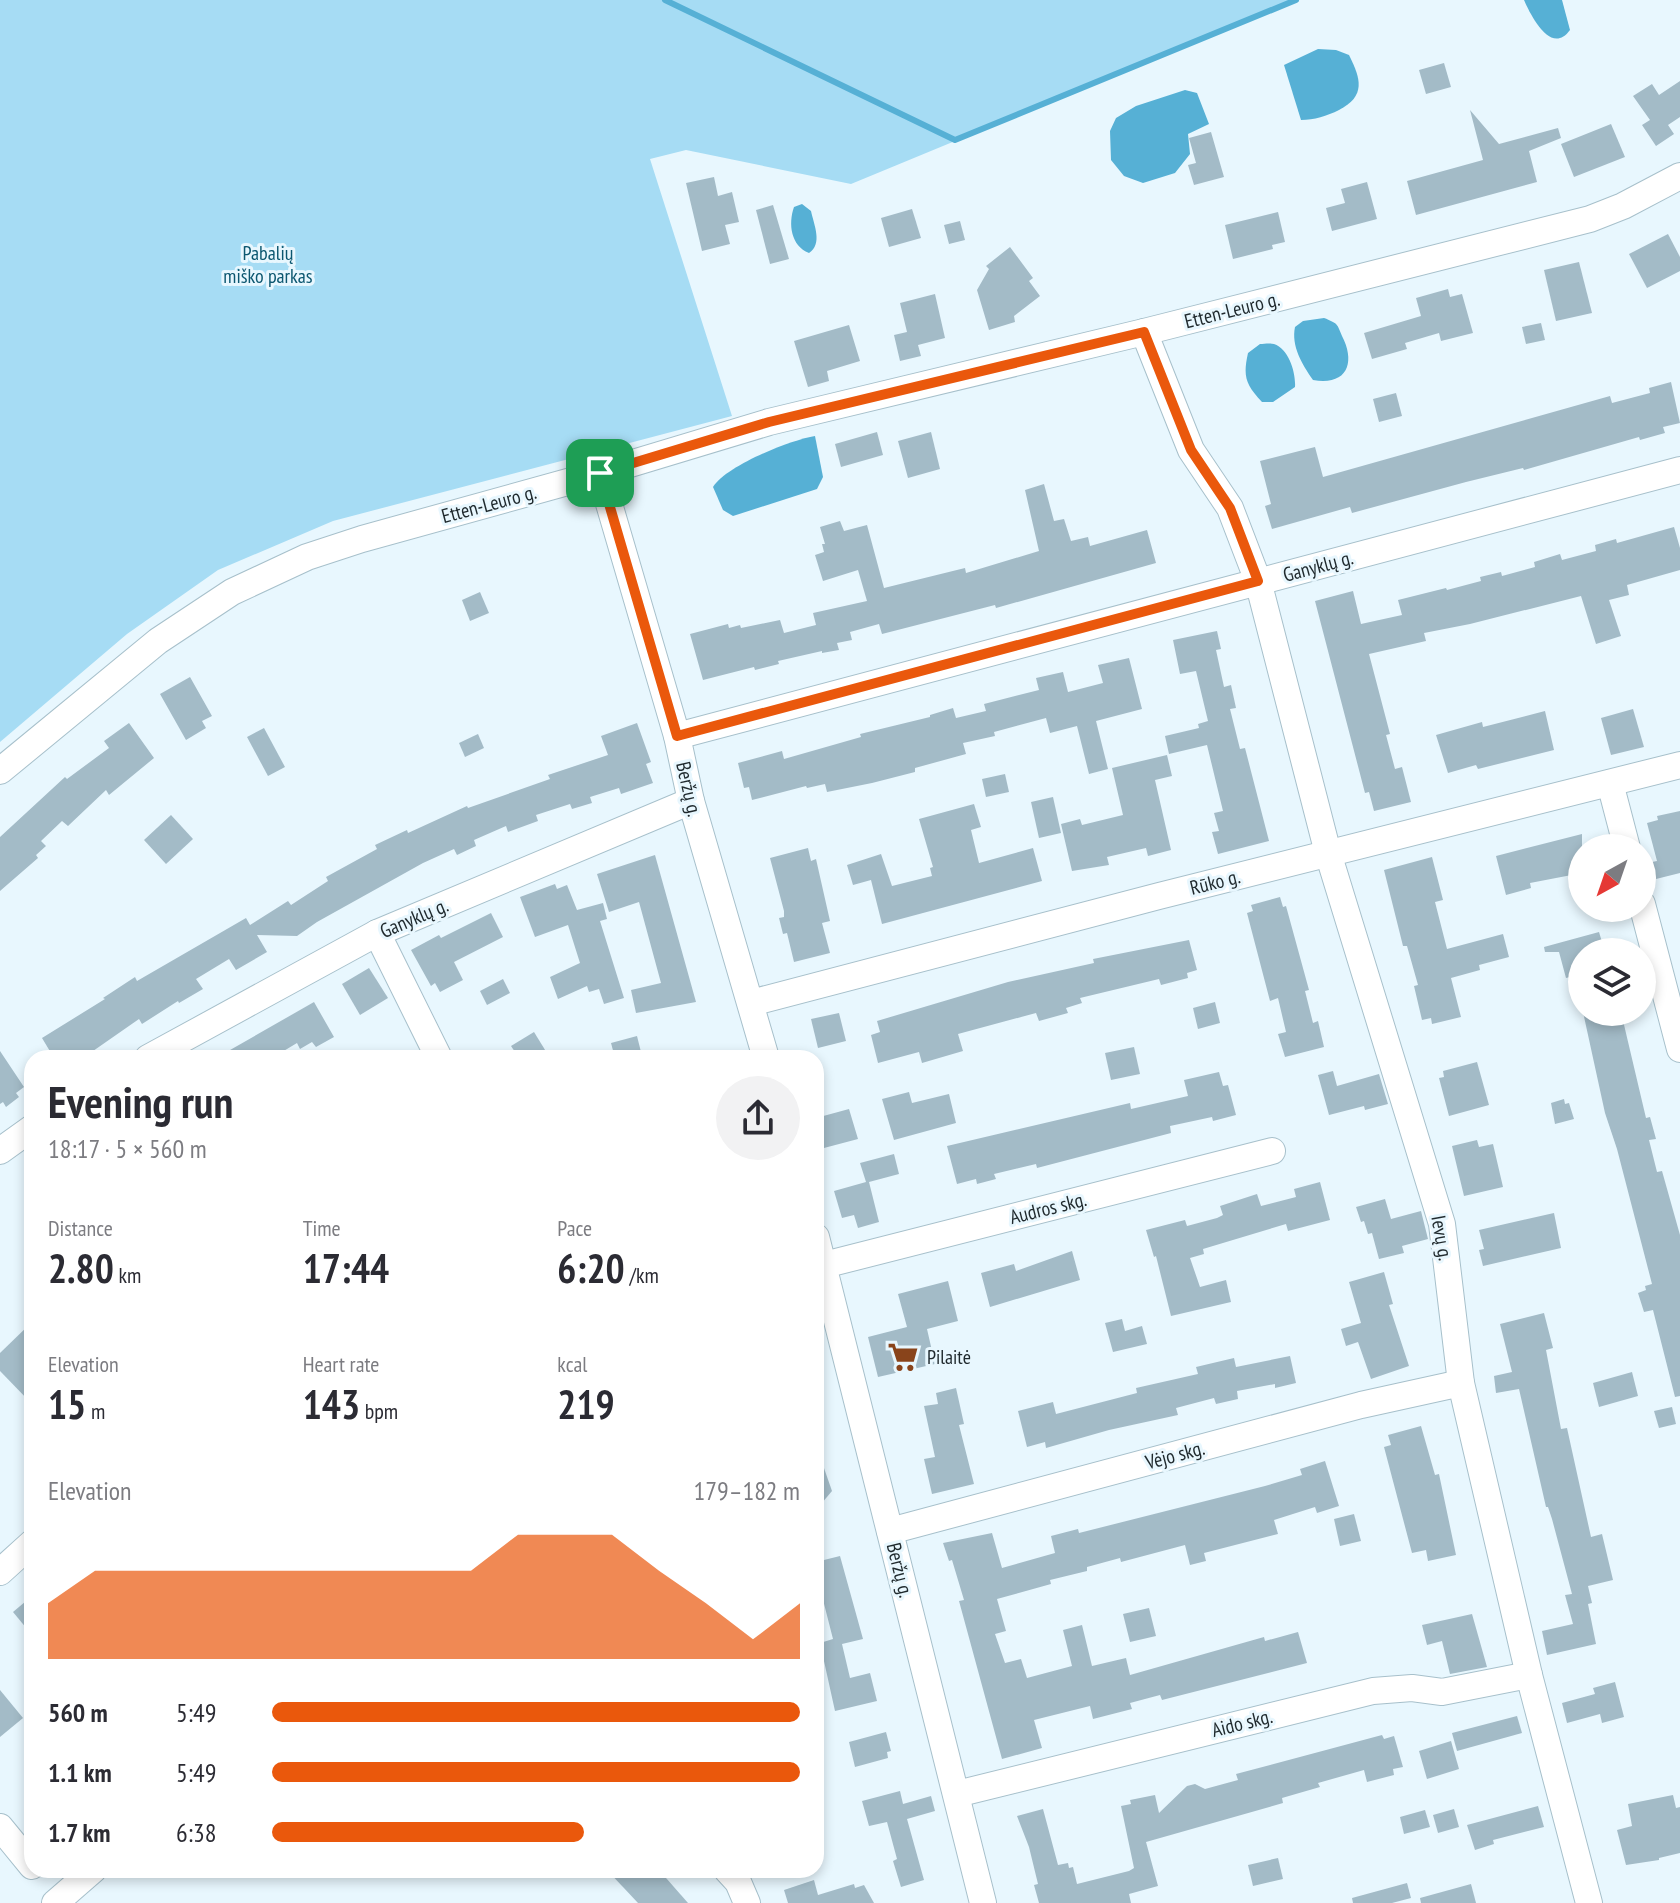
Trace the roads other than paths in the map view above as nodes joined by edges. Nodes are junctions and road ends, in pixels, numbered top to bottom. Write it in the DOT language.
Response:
graph roads {
  1 [pos="1680,176"];
  2 [pos="1144,332"];
  3 [pos="1680,470"];
  4 [pos="600,473"];
  5 [pos="1258,581"];
  6 [pos="677,736"];
  7 [pos="1680,765"];
  8 [pos="0,771"];
  9 [pos="1610,783"];
  10 [pos="691,801"];
  11 [pos="1623,834"];
  12 [pos="1328,853"];
  13 [pos="1647,922"];
  14 [pos="377,933"];
  15 [pos="751,1003"];
  16 [pos="1680,1049"];
  17 [pos="163,1050"];
  18 [pos="435,1050"];
  19 [pos="764,1050"];
  20 [pos="24,1134"];
  21 [pos="0,1151"];
  22 [pos="1272,1151"];
  23 [pos="824,1265"];
  24 [pos="824,1281"];
  25 [pos="1461,1383"];
  26 [pos="890,1531"];
  27 [pos="24,1550"];
  28 [pos="0,1572"];
  29 [pos="1529,1675"];
  30 [pos="957,1794"];
  31 [pos="0,1827"];
  32 [pos="24,1856"];
  33 [pos="41,1878"];
  34 [pos="84,1878"];
  35 [pos="734,1878"];
  36 [pos="57,1901"];
  37 [pos="747,1903"];
  38 [pos="983,1903"];
  39 [pos="1589,1903"];
  1 -- 2 [label="street, Etten-Leuro g."];
  2 -- 4 [label="street, Etten-Leuro g."];
  2 -- 5 [label="street, Ievų g."];
  3 -- 5 [label="street, Ganyklų g."];
  4 -- 6 [label="street, Beržų g."];
  4 -- 8 [label="street, Etten-Leuro g."];
  5 -- 6 [label="street, Ganyklų g."];
  5 -- 12 [label="street, Ievų g."];
  6 -- 10 [label="street, Beržų g."];
  7 -- 9 [label="street, Rūko g."];
  9 -- 11 [label="street"];
  9 -- 12 [label="street, Rūko g."];
  10 -- 14 [label="street, Ganyklų g."];
  10 -- 15 [label="street, Beržų g."];
  12 -- 15 [label="street, Rūko g."];
  12 -- 25 [label="street, Ievų g."];
  13 -- 16 [label="street"];
  14 -- 17 [label="street, Ganyklų g."];
  14 -- 18 [label="street"];
  15 -- 19 [label="street, Beržų g."];
  20 -- 21 [label="street"];
  22 -- 23 [label="street, Audros skg."];
  24 -- 26 [label="street, Beržų g."];
  25 -- 26 [label="street, Vėjo skg."];
  25 -- 29 [label="street, Ievų g."];
  26 -- 30 [label="street, Beržų g."];
  27 -- 28 [label="street"];
  29 -- 30 [label="street, Aido skg."];
  29 -- 39 [label="street, Ievų g."];
  30 -- 38 [label="street, Beržų g."];
  31 -- 32 [label="street"];
  33 -- 36 [label="street"];
  34 -- 36 [label="street"];
  35 -- 37 [label="street"];
}
